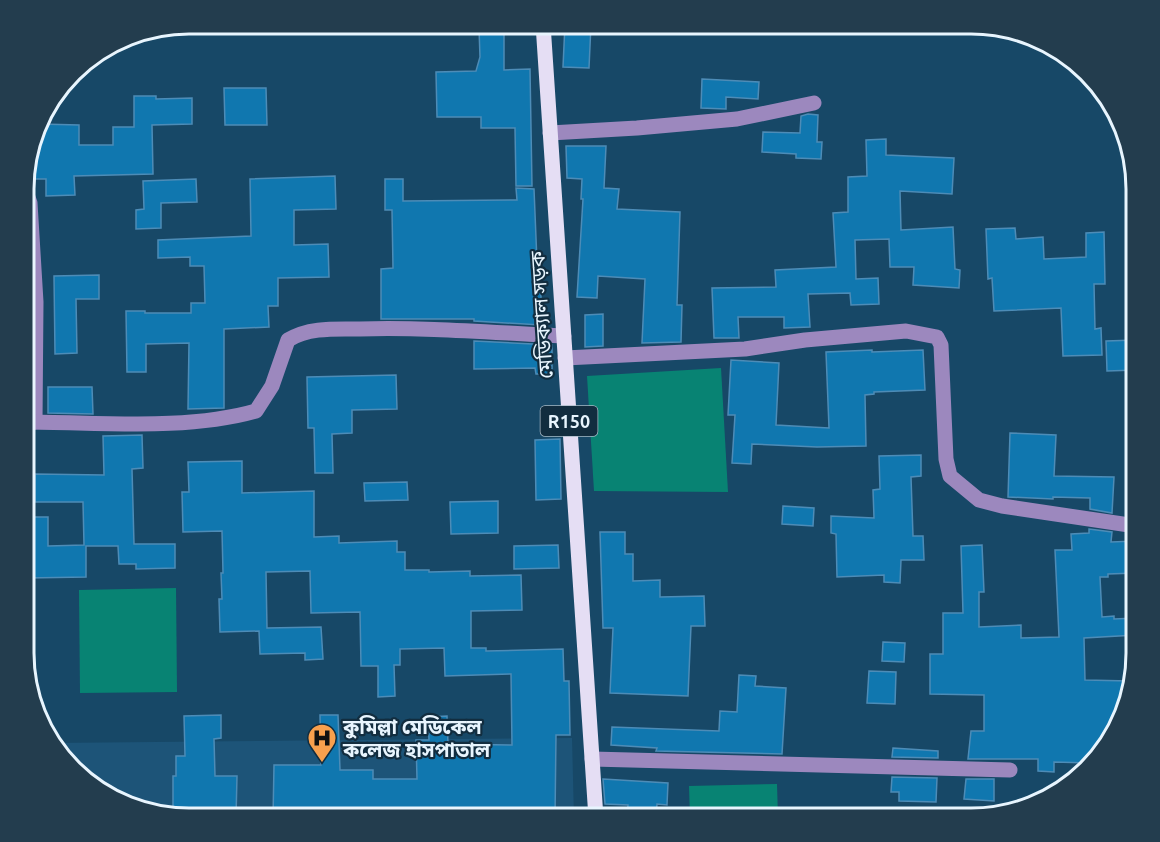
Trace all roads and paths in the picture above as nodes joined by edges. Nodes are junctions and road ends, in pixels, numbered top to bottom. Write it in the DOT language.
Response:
graph roads {
  1 [pos="544,35"];
  2 [pos="814,103"];
  3 [pos="550,133"];
  4 [pos="34,269"];
  5 [pos="34,336"];
  6 [pos="564,336"];
  7 [pos="565,358"];
  8 [pos="34,422"];
  9 [pos="1125,524"];
  10 [pos="592,759"];
  11 [pos="1010,770"];
  12 [pos="595,808"];
  1 -- 3 [label="main road, মেডিক্যাল সড়ক / R150"];
  2 -- 3 [label="street"];
  3 -- 6 [label="main road, মেডিক্যাল সড়ক / R150"];
  4 -- 5 [label="street"];
  6 -- 7 [label="main road, মেডিক্যাল সড়ক / R150"];
  6 -- 8 [label="street"];
  7 -- 9 [label="street"];
  7 -- 10 [label="main road, মেডিক্যাল সড়ক / R150"];
  10 -- 11 [label="street"];
  10 -- 12 [label="main road, মেডিক্যাল সড়ক / R150"];
}
